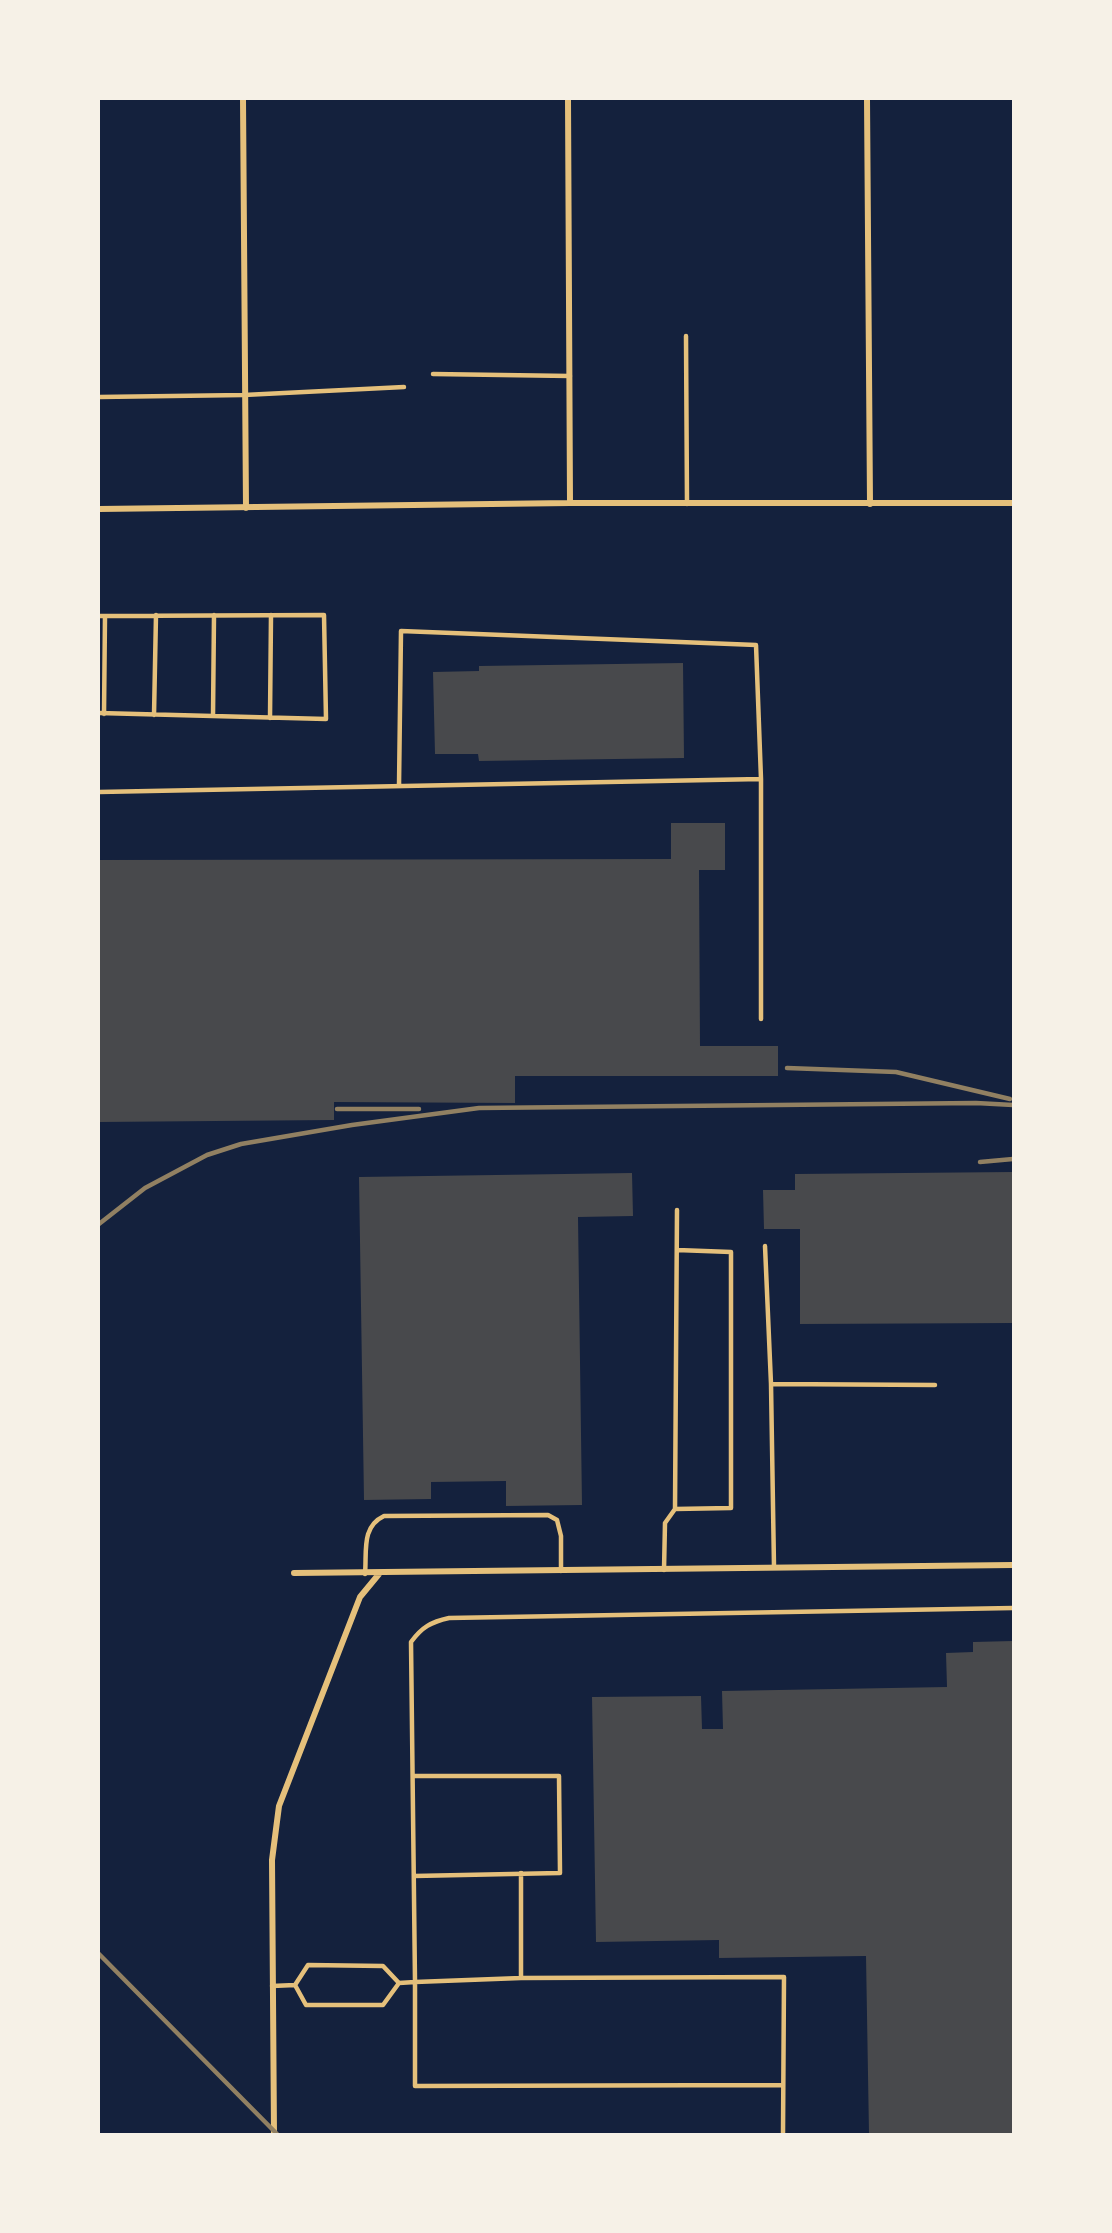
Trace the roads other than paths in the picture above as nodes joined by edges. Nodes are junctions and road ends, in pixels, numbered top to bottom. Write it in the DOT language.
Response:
graph roads {
  1 [pos="243,99"];
  2 [pos="568,99"];
  3 [pos="867,99"];
  4 [pos="686,336"];
  5 [pos="433,374"];
  6 [pos="570,376"];
  7 [pos="404,387"];
  8 [pos="244,395"];
  9 [pos="99,396"];
  10 [pos="570,503"];
  11 [pos="1013,503"];
  12 [pos="687,504"];
  13 [pos="870,504"];
  14 [pos="246,508"];
  15 [pos="99,509"];
  16 [pos="156,615"];
  17 [pos="213,615"];
  18 [pos="271,615"];
  19 [pos="102,616"];
  20 [pos="101,713"];
  21 [pos="154,715"];
  22 [pos="213,716"];
  23 [pos="270,718"];
  24 [pos="761,779"];
  25 [pos="399,786"];
  26 [pos="99,792"];
  27 [pos="761,1019"];
  28 [pos="677,1210"];
  29 [pos="765,1246"];
  30 [pos="677,1250"];
  31 [pos="771,1384"];
  32 [pos="935,1385"];
  33 [pos="675,1509"];
  34 [pos="1013,1565"];
  35 [pos="774,1568"];
  36 [pos="664,1570"];
  37 [pos="561,1571"];
  38 [pos="294,1573"];
  39 [pos="365,1574"];
  40 [pos="379,1574"];
  41 [pos="1013,1608"];
  42 [pos="414,1776"];
  43 [pos="521,1873"];
  44 [pos="414,1876"];
  45 [pos="521,1978"];
  46 [pos="415,1982"];
  47 [pos="399,1983"];
  48 [pos="295,1985"];
  49 [pos="272,1986"];
  50 [pos="783,2085"];
  51 [pos="274,2134"];
  52 [pos="783,2134"];
  1 -- 8 [label="street"];
  2 -- 6 [label="street"];
  3 -- 13 [label="street"];
  4 -- 12 [label="lane"];
  5 -- 6 [label="lane"];
  6 -- 10 [label="street"];
  7 -- 8 [label="lane"];
  8 -- 9 [label="lane"];
  8 -- 14 [label="street"];
  10 -- 12 [label="street"];
  10 -- 14 [label="street"];
  11 -- 13 [label="street"];
  12 -- 13 [label="street"];
  14 -- 15 [label="street"];
  16 -- 17 [label="lane"];
  16 -- 19 [label="lane"];
  16 -- 21 [label="lane"];
  17 -- 18 [label="lane"];
  17 -- 22 [label="lane"];
  18 -- 23 [label="lane"];
  18 -- 23 [label="lane"];
  19 -- 20 [label="lane"];
  20 -- 21 [label="lane"];
  21 -- 22 [label="lane"];
  22 -- 23 [label="lane"];
  24 -- 25 [label="lane"];
  24 -- 25 [label="lane"];
  24 -- 27 [label="lane"];
  25 -- 26 [label="lane"];
  28 -- 30 [label="lane"];
  29 -- 31 [label="lane"];
  30 -- 33 [label="lane"];
  30 -- 33 [label="lane"];
  31 -- 32 [label="lane"];
  31 -- 35 [label="lane"];
  33 -- 36 [label="lane"];
  34 -- 35 [label="street"];
  35 -- 36 [label="street"];
  36 -- 37 [label="street"];
  37 -- 39 [label="lane"];
  37 -- 40 [label="street"];
  38 -- 39 [label="street"];
  39 -- 40 [label="street"];
  40 -- 49 [label="street"];
  41 -- 42 [label="lane"];
  42 -- 43 [label="lane"];
  42 -- 44 [label="lane"];
  43 -- 44 [label="lane"];
  43 -- 45 [label="lane"];
  44 -- 46 [label="lane"];
  45 -- 46 [label="lane"];
  45 -- 50 [label="lane"];
  46 -- 47 [label="lane"];
  46 -- 50 [label="lane"];
  47 -- 48 [label="lane"];
  47 -- 48 [label="lane"];
  48 -- 49 [label="lane"];
  49 -- 51 [label="street"];
  50 -- 52 [label="lane"];
}
